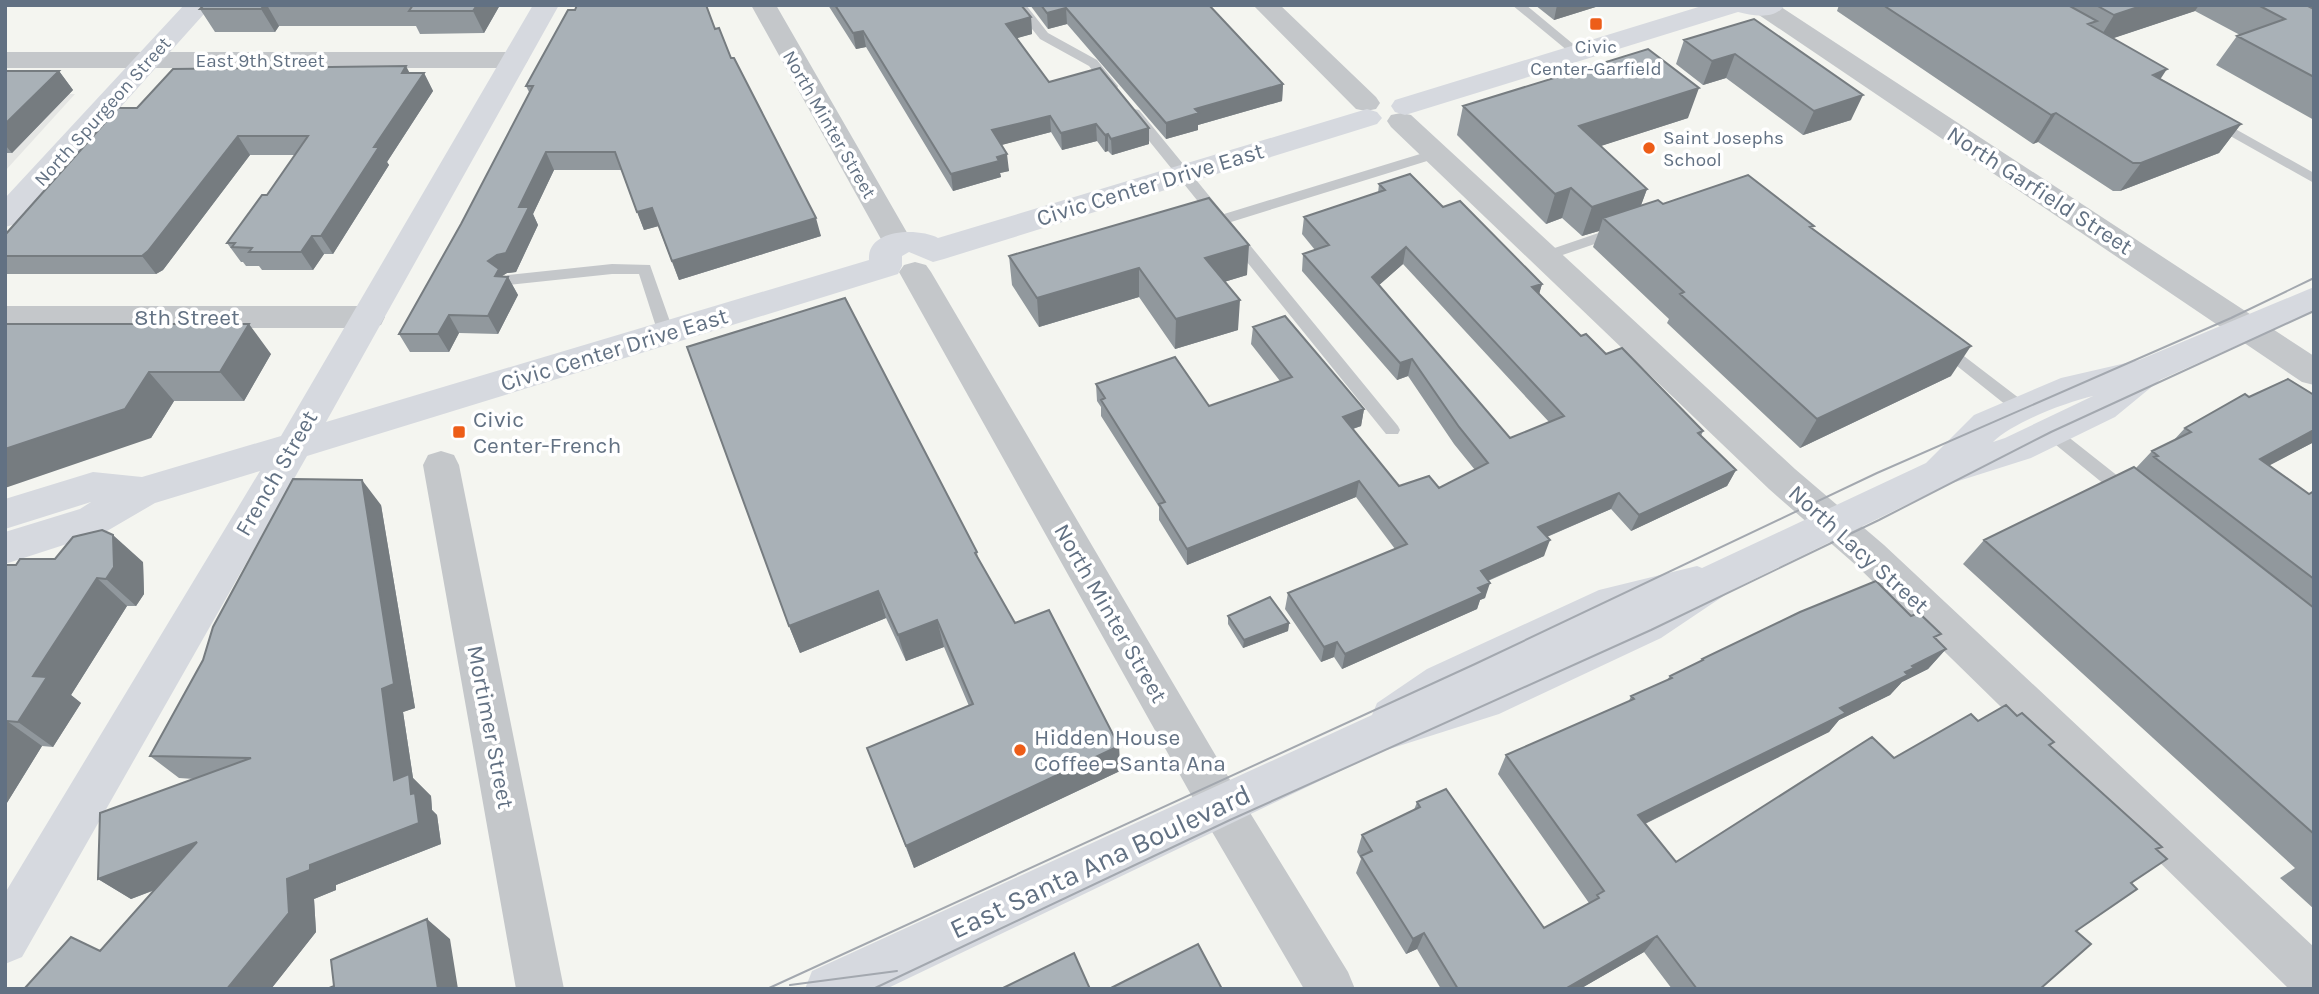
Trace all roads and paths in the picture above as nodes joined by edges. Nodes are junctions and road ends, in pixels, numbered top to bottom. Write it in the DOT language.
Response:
graph roads {
  1 [pos="198,5"];
  2 [pos="547,5"];
  3 [pos="763,5"];
  4 [pos="1019,5"];
  5 [pos="1265,5"];
  6 [pos="1518,5"];
  7 [pos="1734,5"];
  8 [pos="1760,6"];
  9 [pos="1578,53"];
  10 [pos="5,60"];
  11 [pos="149,60"];
  12 [pos="515,60"];
  13 [pos="1367,110"];
  14 [pos="1403,114"];
  15 [pos="2206,117"];
  16 [pos="1435,154"];
  17 [pos="1184,174"];
  18 [pos="2314,179"];
  19 [pos="5,217"];
  20 [pos="1222,220"];
  21 [pos="1632,227"];
  22 [pos="1545,256"];
  23 [pos="908,258"];
  24 [pos="508,280"];
  25 [pos="2314,298"];
  26 [pos="5,317"];
  27 [pos="369,317"];
  28 [pos="2247,328"];
  29 [pos="666,333"];
  30 [pos="1931,337"];
  31 [pos="2147,371"];
  32 [pos="2314,373"];
  33 [pos="2022,409"];
  34 [pos="1392,430"];
  35 [pos="2051,432"];
  36 [pos="291,447"];
  37 [pos="441,465"];
  38 [pos="1936,474"];
  39 [pos="142,492"];
  40 [pos="2141,504"];
  41 [pos="5,514"];
  42 [pos="1833,524"];
  43 [pos="5,548"];
  44 [pos="1220,804"];
  45 [pos="5,940"];
  46 [pos="2314,980"];
  47 [pos="540,989"];
  48 [pos="830,989"];
  49 [pos="1331,989"];
  1 -- 11 [label="street, North Spurgeon Street"];
  2 -- 12 [label="street, French Street"];
  3 -- 23 [label="street, North Minter Street"];
  4 -- 17 [label="lane"];
  5 -- 13 [label="street"];
  6 -- 9 [label="lane"];
  7 -- 9 [label="street"];
  8 -- 28 [label="street, North Garfield Street"];
  9 -- 14 [label="street"];
  10 -- 11 [label="street, East 9th Street"];
  11 -- 12 [label="street, East 9th Street"];
  11 -- 19 [label="street, North Spurgeon Street"];
  12 -- 27 [label="street, French Street"];
  13 -- 14 [label="street"];
  13 -- 17 [label="street, Civic Center Drive East"];
  14 -- 16 [label="street, North Lacy Street"];
  15 -- 18 [label="lane"];
  16 -- 20 [label="lane"];
  16 -- 22 [label="street, North Lacy Street"];
  17 -- 20 [label="lane"];
  17 -- 23 [label="street, Civic Center Drive East"];
  20 -- 34 [label="lane"];
  21 -- 22 [label="lane"];
  22 -- 42 [label="street, North Lacy Street"];
  23 -- 29 [label="street, Civic Center Drive East"];
  23 -- 44 [label="street, North Minter Street"];
  24 -- 29 [label="lane"];
  25 -- 28 [label="street, East Santa Ana Boulevard"];
  26 -- 27 [label="street, 8th Street"];
  27 -- 36 [label="street, French Street"];
  28 -- 31 [label="street, East Santa Ana Boulevard"];
  28 -- 32 [label="street, North Garfield Street"];
  29 -- 36 [label="street, Civic Center Drive East"];
  30 -- 33 [label="lane"];
  31 -- 33 [label="street, East Santa Ana Boulevard"];
  31 -- 35 [label="street, East Santa Ana Boulevard"];
  33 -- 38 [label="street, East Santa Ana Boulevard"];
  35 -- 38 [label="street, East Santa Ana Boulevard"];
  35 -- 40 [label="lane"];
  36 -- 39 [label="street, Civic Center Drive East"];
  36 -- 45 [label="street, French Street"];
  37 -- 47 [label="street, Mortimer Street"];
  38 -- 42 [label="street, East Santa Ana Boulevard"];
  39 -- 41 [label="street, Civic Center Drive East"];
  39 -- 43 [label="street, Civic Center Drive East"];
  42 -- 44 [label="street, East Santa Ana Boulevard"];
  42 -- 46 [label="street, North Lacy Street"];
  44 -- 48 [label="street, East Santa Ana Boulevard"];
  44 -- 49 [label="street, North Minter Street"];
}
